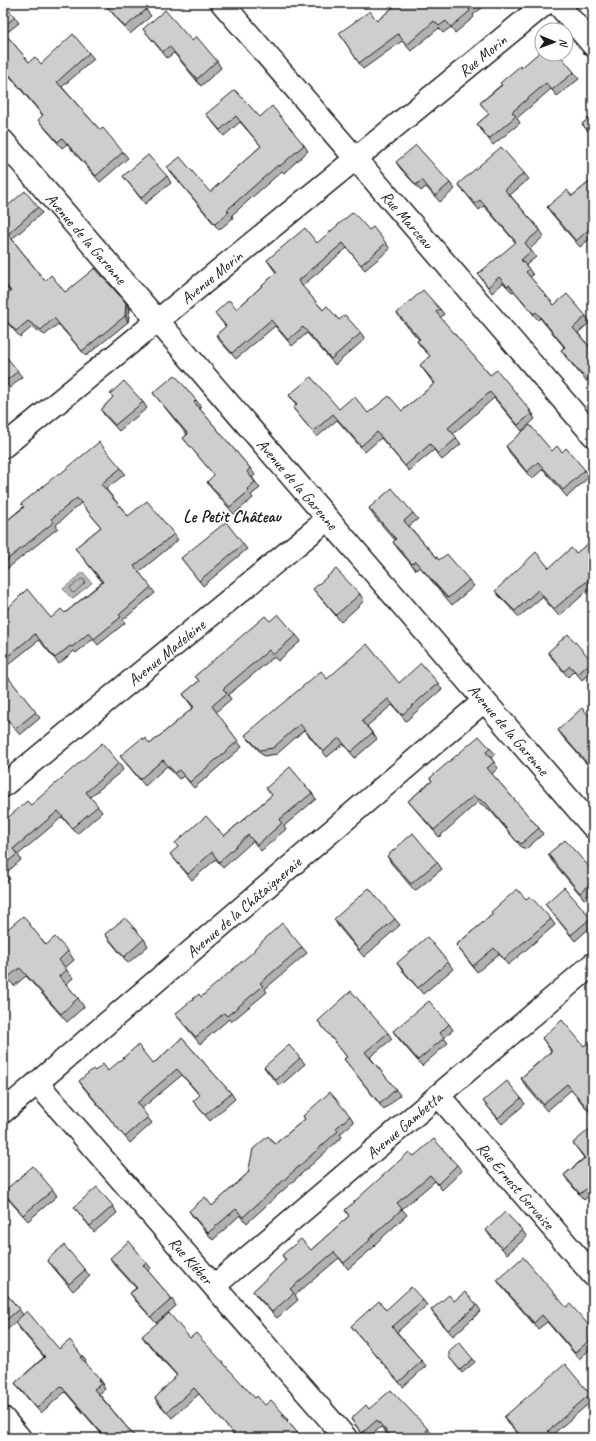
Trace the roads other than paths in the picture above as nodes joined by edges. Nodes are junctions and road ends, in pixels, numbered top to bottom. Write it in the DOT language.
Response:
graph roads {
  1 [pos="222,3"];
  2 [pos="546,3"];
  3 [pos="557,3"];
  4 [pos="593,45"];
  5 [pos="419,106"];
  6 [pos="3,141"];
  7 [pos="356,158"];
  8 [pos="158,320"];
  9 [pos="593,436"];
  10 [pos="3,447"];
  11 [pos="328,519"];
  12 [pos="484,701"];
  13 [pos="3,786"];
  14 [pos="593,827"];
  15 [pos="593,964"];
  16 [pos="37,1083"];
  17 [pos="439,1096"];
  18 [pos="3,1112"];
  19 [pos="593,1275"];
  20 [pos="214,1286"];
  21 [pos="3,1418"];
  22 [pos="20,1438"];
  23 [pos="346,1438"];
  1 -- 7 [label="street, Rue Marceau"];
  2 -- 5 [label="street, Rue Morin"];
  3 -- 4 [label="street"];
  5 -- 7 [label="street, Avenue Morin"];
  6 -- 8 [label="street, Avenue de la Garenne"];
  7 -- 8 [label="street, Avenue Morin"];
  7 -- 9 [label="street, Rue Marceau"];
  8 -- 10 [label="street, Avenue Morin"];
  8 -- 11 [label="street, Avenue de la Garenne"];
  11 -- 12 [label="street, Avenue de la Garenne"];
  11 -- 13 [label="street, Avenue Madeleine"];
  12 -- 14 [label="street, Avenue de la Garenne"];
  12 -- 16 [label="street, Avenue de la Châtaigneraie"];
  15 -- 17 [label="street, Avenue Gambetta"];
  16 -- 18 [label="street, Avenue de la Châtaigneraie"];
  16 -- 20 [label="street, Rue Kléber"];
  17 -- 19 [label="street, Rue Ernest Gervaise"];
  17 -- 20 [label="street, Avenue Gambetta"];
  20 -- 23 [label="street, Rue Kléber"];
  21 -- 22 [label="street"];
}
